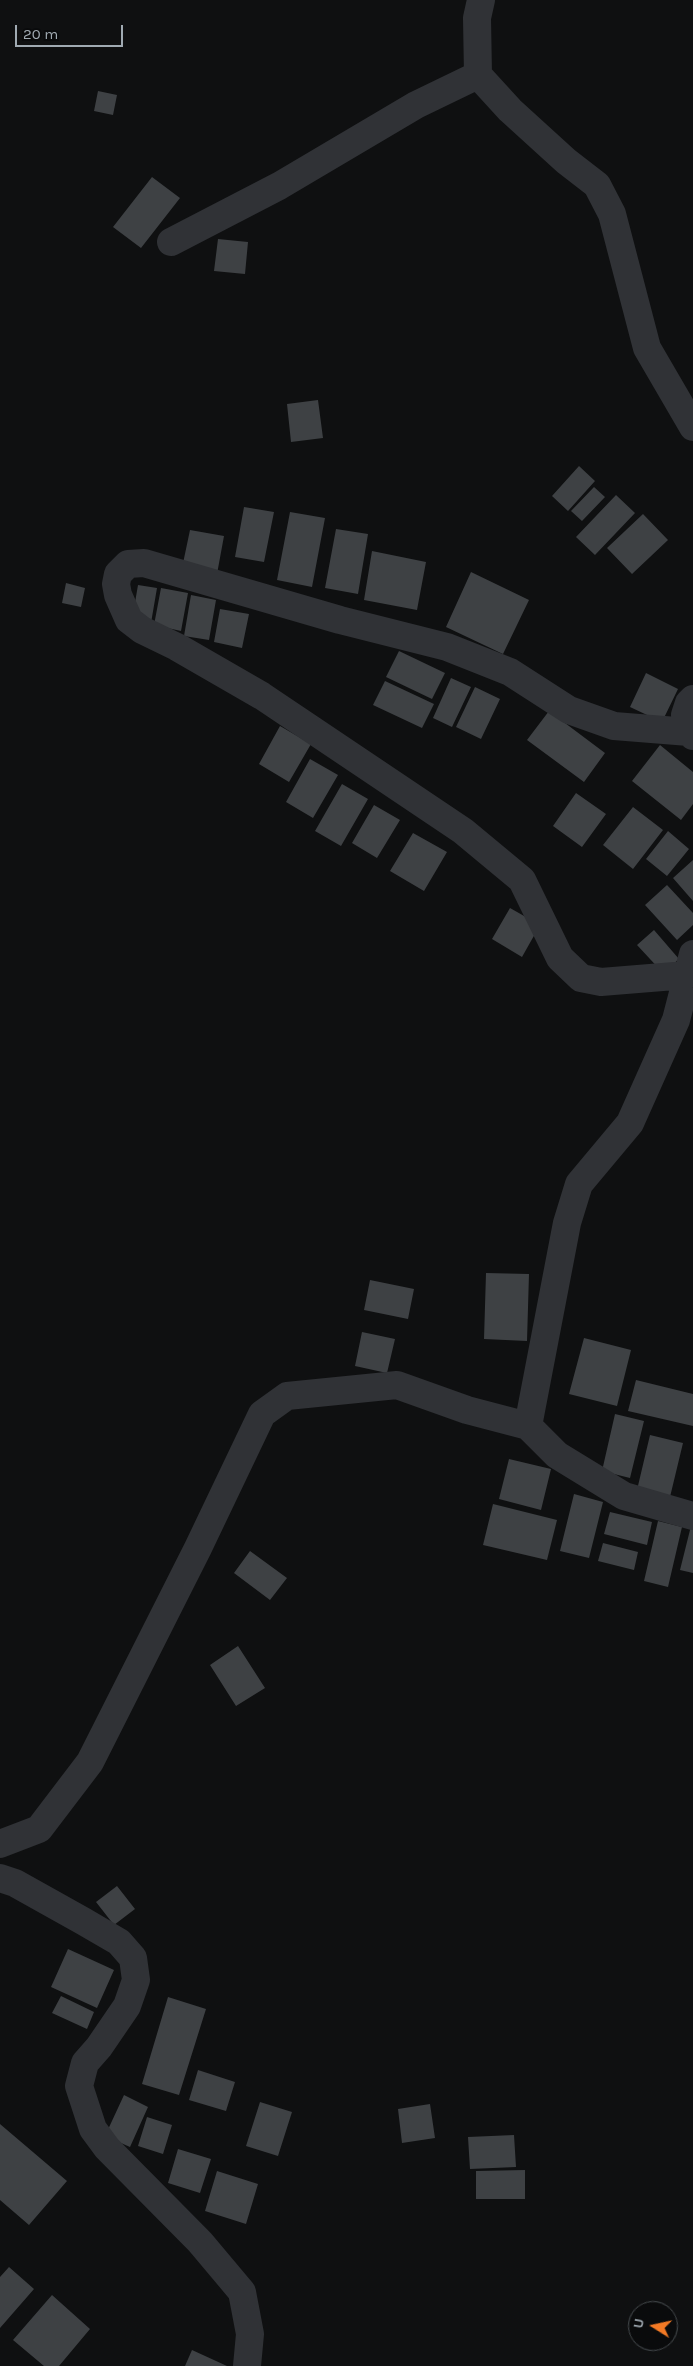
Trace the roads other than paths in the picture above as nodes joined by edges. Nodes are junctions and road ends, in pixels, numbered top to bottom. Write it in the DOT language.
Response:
graph roads {
  1 [pos="481,0"];
  2 [pos="478,75"];
  3 [pos="171,242"];
  4 [pos="693,427"];
  5 [pos="693,699"];
  6 [pos="691,734"];
  7 [pos="690,964"];
  8 [pos="528,1426"];
  9 [pos="693,1516"];
  10 [pos="0,1844"];
  11 [pos="0,1878"];
  12 [pos="247,2366"];
  1 -- 2 [label="street"];
  2 -- 3 [label="street"];
  2 -- 4 [label="street"];
  5 -- 6 [label="street"];
  6 -- 7 [label="street"];
  7 -- 8 [label="street"];
  8 -- 9 [label="street"];
  8 -- 10 [label="street"];
  11 -- 12 [label="street"];
}
